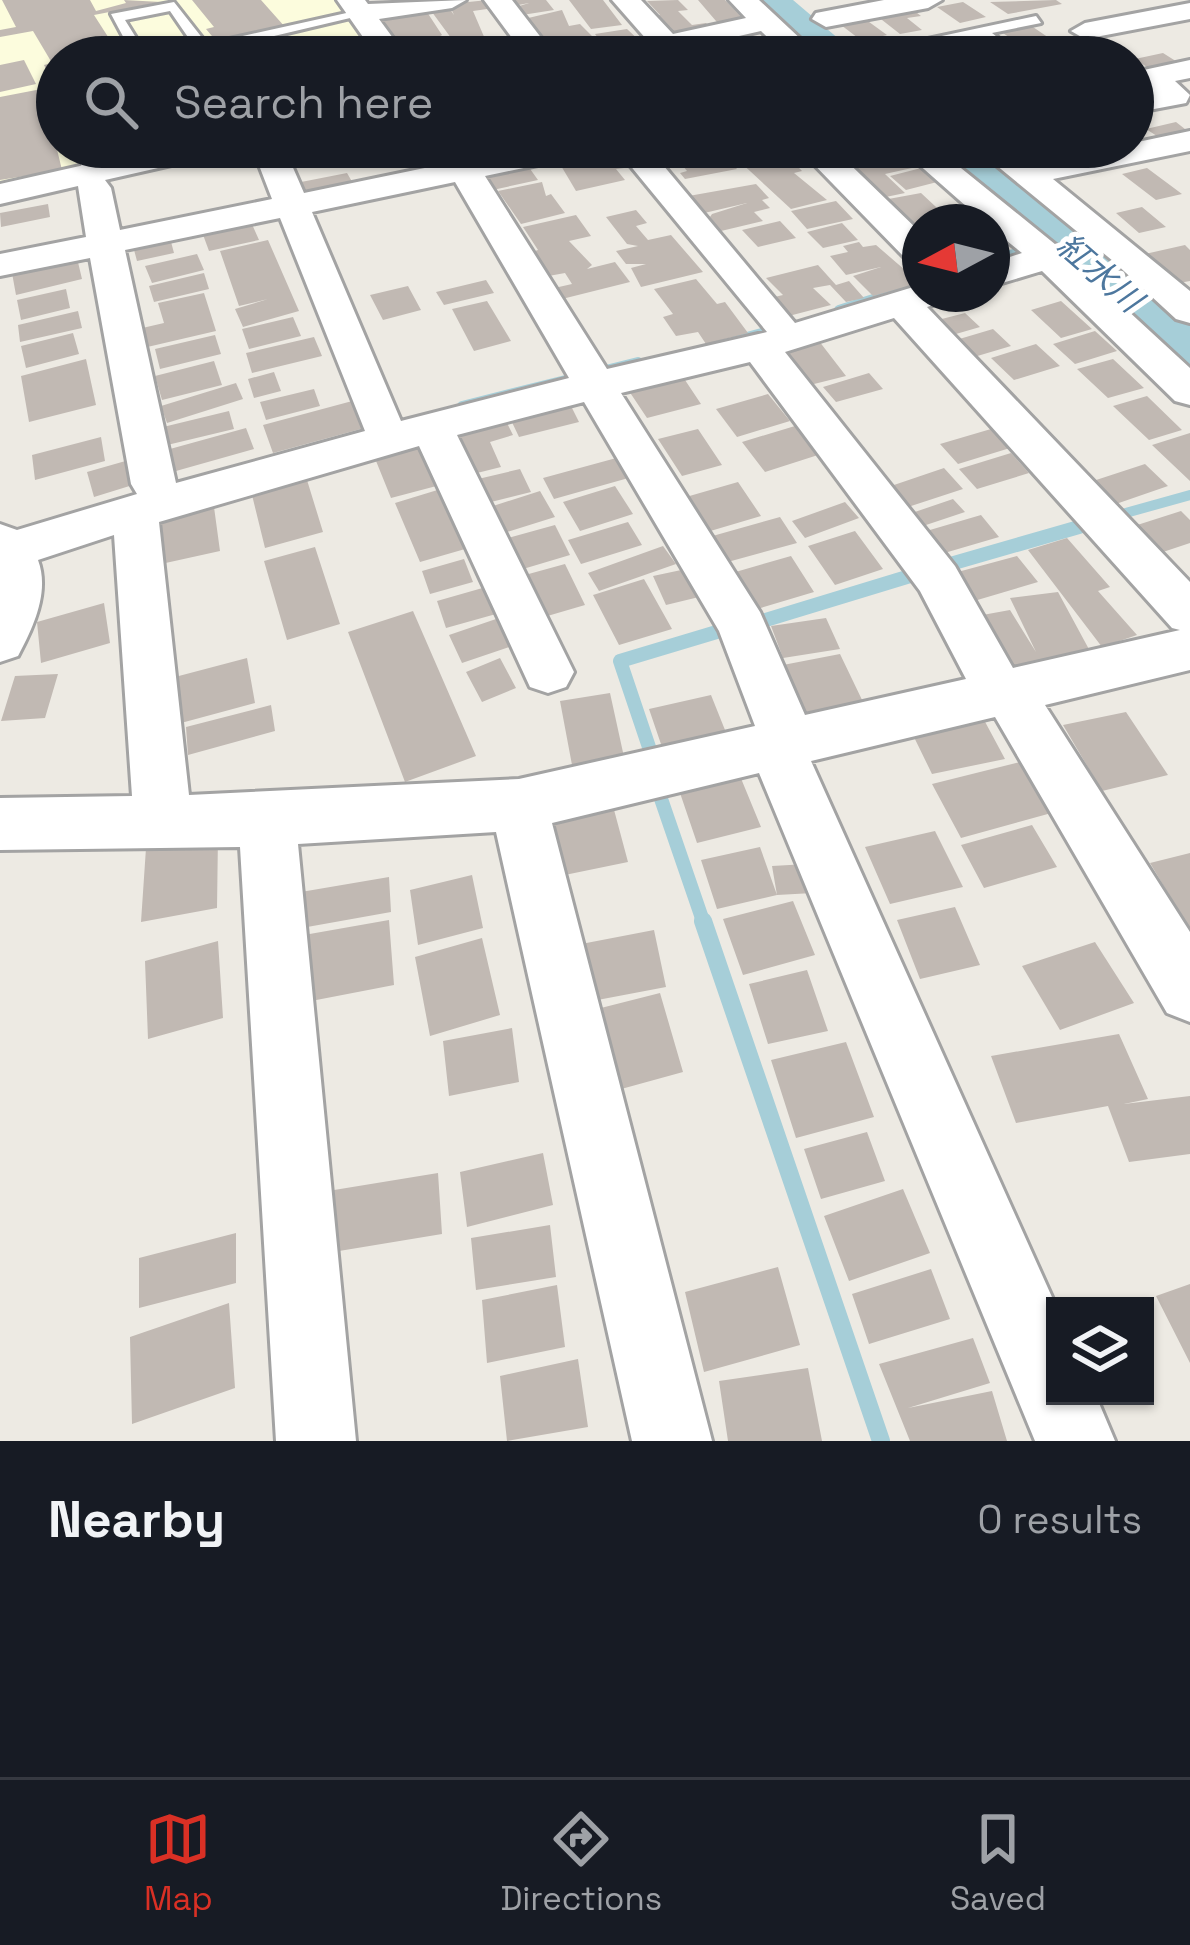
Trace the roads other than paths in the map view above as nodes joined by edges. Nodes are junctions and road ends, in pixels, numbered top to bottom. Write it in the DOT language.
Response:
graph roads {
  1 [pos="452,0"];
  2 [pos="498,0"];
  3 [pos="626,0"];
  4 [pos="743,0"];
  5 [pos="928,0"];
  6 [pos="918,1"];
  7 [pos="1188,5"];
  8 [pos="355,7"];
  9 [pos="815,9"];
  10 [pos="1036,20"];
  11 [pos="764,22"];
  12 [pos="980,31"];
  13 [pos="1085,31"];
  14 [pos="128,36"];
  15 [pos="194,36"];
  16 [pos="250,36"];
  17 [pos="373,36"];
  18 [pos="525,36"];
  19 [pos="660,36"];
  20 [pos="702,36"];
  21 [pos="780,36"];
  22 [pos="848,36"];
  23 [pos="958,36"];
  24 [pos="987,36"];
  25 [pos="1190,69"];
  26 [pos="1154,76"];
  27 [pos="1154,80"];
  28 [pos="1154,100"];
  29 [pos="1190,141"];
  30 [pos="1154,148"];
  31 [pos="105,168"];
  32 [pos="277,168"];
  33 [pos="426,168"];
  34 [pos="463,168"];
  35 [pos="647,168"];
  36 [pos="834,168"];
  37 [pos="940,168"];
  38 [pos="1017,168"];
  39 [pos="1060,168"];
  40 [pos="90,171"];
  41 [pos="1026,175"];
  42 [pos="0,194"];
  43 [pos="292,206"];
  44 [pos="902,234"];
  45 [pos="106,244"];
  46 [pos="1048,257"];
  47 [pos="0,265"];
  48 [pos="1010,269"];
  49 [pos="902,302"];
  50 [pos="1190,310"];
  51 [pos="928,312"];
  52 [pos="768,335"];
  53 [pos="590,378"];
  54 [pos="1190,391"];
  55 [pos="380,422"];
  56 [pos="432,428"];
  57 [pos="144,498"];
  58 [pos="4,545"];
  59 [pos="1190,614"];
  60 [pos="0,642"];
  61 [pos="1190,649"];
  62 [pos="548,672"];
  63 [pos="1004,692"];
  64 [pos="781,743"];
  65 [pos="519,805"];
  66 [pos="267,820"];
  67 [pos="163,822"];
  68 [pos="0,824"];
  69 [pos="1190,990"];
  70 [pos="1046,1372"];
  71 [pos="1060,1405"];
  72 [pos="316,1441"];
  73 [pos="672,1441"];
  74 [pos="1075,1441"];
  1 -- 8 [label="street"];
  2 -- 18 [label="street"];
  3 -- 19 [label="street"];
  4 -- 11 [label="street"];
  5 -- 6 [label="street"];
  6 -- 9 [label="street"];
  7 -- 13 [label="street"];
  8 -- 16 [label="lane"];
  8 -- 17 [label="street"];
  9 -- 22 [label="street"];
  10 -- 12 [label="lane"];
  11 -- 20 [label="street"];
  11 -- 21 [label="street"];
  12 -- 23 [label="lane"];
  12 -- 24 [label="lane"];
  14 -- 15 [label="lane"];
  25 -- 26 [label="street"];
  27 -- 28 [label="street"];
  29 -- 30 [label="street"];
  31 -- 40 [label="street"];
  32 -- 43 [label="street"];
  33 -- 43 [label="street"];
  34 -- 53 [label="street"];
  35 -- 52 [label="street"];
  36 -- 44 [label="street"];
  37 -- 46 [label="street"];
  38 -- 41 [label="street"];
  39 -- 41 [label="street"];
  40 -- 42 [label="street"];
  40 -- 45 [label="street"];
  41 -- 50 [label="street"];
  43 -- 45 [label="street"];
  43 -- 55 [label="street"];
  45 -- 47 [label="street"];
  45 -- 57 [label="street"];
  46 -- 48 [label="street"];
  46 -- 54 [label="street"];
  49 -- 52 [label="street"];
  51 -- 59 [label="street"];
  52 -- 53 [label="street"];
  52 -- 63 [label="street"];
  53 -- 56 [label="street"];
  53 -- 64 [label="street"];
  56 -- 57 [label="street"];
  56 -- 62 [label="street"];
  57 -- 58 [label="street"];
  57 -- 67 [label="street"];
  58 -- 60 [label="street"];
  61 -- 63 [label="street"];
  63 -- 64 [label="street"];
  63 -- 69 [label="street"];
  64 -- 65 [label="street"];
  64 -- 70 [label="street"];
  65 -- 66 [label="street"];
  65 -- 73 [label="street"];
  66 -- 67 [label="street"];
  66 -- 72 [label="street"];
  67 -- 68 [label="street"];
  71 -- 74 [label="street"];
}
